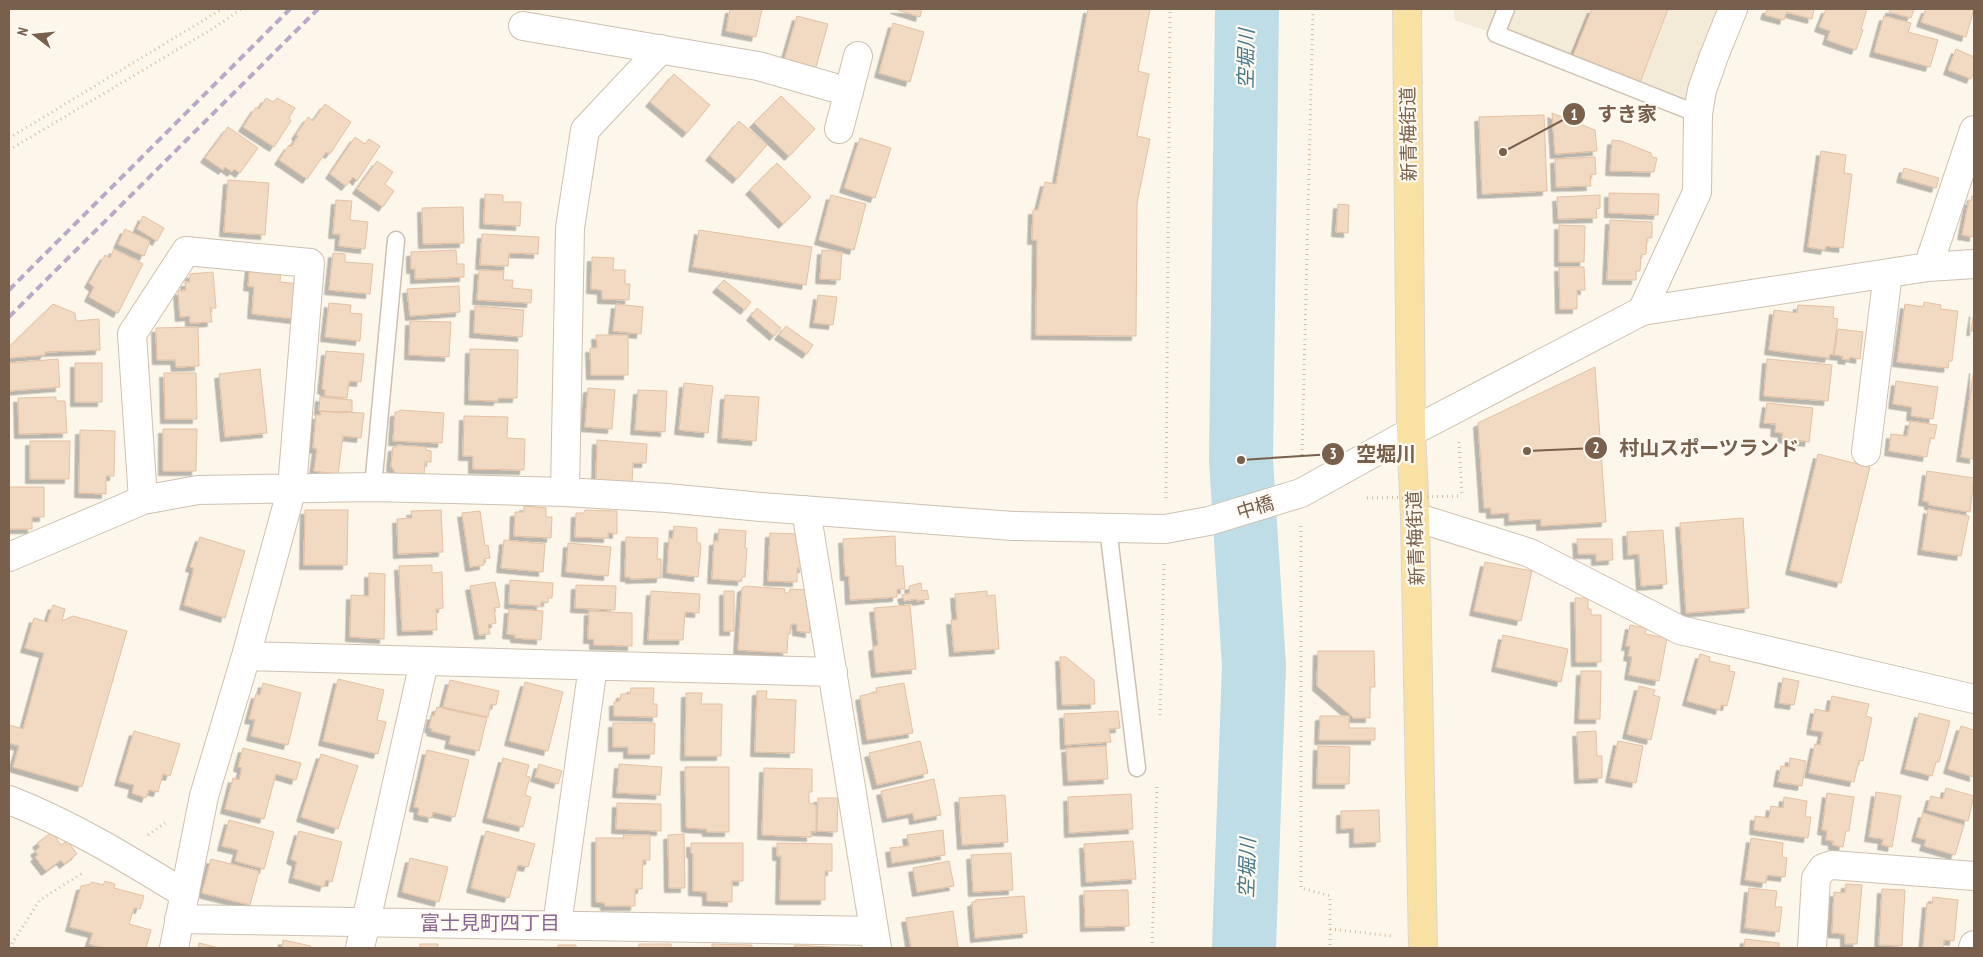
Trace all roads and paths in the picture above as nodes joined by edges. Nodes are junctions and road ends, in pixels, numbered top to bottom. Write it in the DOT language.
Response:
graph roads {
  1 [pos="222,9"];
  2 [pos="241,9"];
  3 [pos="1170,9"];
  4 [pos="1406,9"];
  5 [pos="1506,9"];
  6 [pos="1734,9"];
  7 [pos="523,26"];
  8 [pos="661,49"];
  9 [pos="858,56"];
  10 [pos="849,92"];
  11 [pos="1698,114"];
  12 [pos="839,129"];
  13 [pos="1974,130"];
  14 [pos="9,138"];
  15 [pos="9,150"];
  16 [pos="396,240"];
  17 [pos="1974,264"];
  18 [pos="1928,266"];
  19 [pos="1888,273"];
  20 [pos="1642,311"];
  21 [pos="1411,432"];
  22 [pos="1459,438"];
  23 [pos="1866,452"];
  24 [pos="373,487"];
  25 [pos="292,488"];
  26 [pos="565,492"];
  27 [pos="1367,498"];
  28 [pos="143,500"];
  29 [pos="806,510"];
  30 [pos="1415,517"];
  31 [pos="1108,528"];
  32 [pos="1165,529"];
  33 [pos="9,557"];
  34 [pos="246,656"];
  35 [pos="424,662"];
  36 [pos="593,666"];
  37 [pos="833,672"];
  38 [pos="1974,699"];
  39 [pos="1160,719"];
  40 [pos="1137,768"];
  41 [pos="1158,779"];
  42 [pos="9,800"];
  43 [pos="1974,876"];
  44 [pos="182,906"];
  45 [pos="365,922"];
  46 [pos="557,925"];
  47 [pos="1330,928"];
  48 [pos="876,939"];
  49 [pos="1423,944"];
  50 [pos="1974,944"];
  51 [pos="174,948"];
  52 [pos="360,948"];
  53 [pos="1152,948"];
  54 [pos="1812,948"];
  55 [pos="1973,948"];
  1 -- 14 [label="path"];
  2 -- 15 [label="path"];
  3 -- 32 [label="path"];
  4 -- 21 [label="main road, 新青梅街道"];
  5 -- 11 [label="lane"];
  6 -- 11 [label="street"];
  7 -- 8 [label="street"];
  8 -- 10 [label="street"];
  8 -- 26 [label="street"];
  9 -- 10 [label="street"];
  10 -- 12 [label="street"];
  11 -- 20 [label="street"];
  13 -- 18 [label="street"];
  16 -- 24 [label="lane"];
  17 -- 18 [label="street, 中橋"];
  18 -- 19 [label="street, 中橋"];
  19 -- 20 [label="street, 中橋"];
  19 -- 23 [label="street"];
  20 -- 21 [label="street, 中橋"];
  21 -- 30 [label="main road, 新青梅街道"];
  21 -- 32 [label="street, 中橋"];
  22 -- 27 [label="path, bridge"];
  24 -- 25 [label="street, 中橋"];
  24 -- 26 [label="street, 中橋"];
  25 -- 28 [label="street, 中橋"];
  25 -- 28 [label="street"];
  25 -- 34 [label="street"];
  26 -- 29 [label="street, 中橋"];
  28 -- 33 [label="street, 中橋"];
  29 -- 31 [label="street, 中橋"];
  29 -- 37 [label="street"];
  30 -- 38 [label="street"];
  30 -- 49 [label="main road, 新青梅街道"];
  31 -- 32 [label="street, 中橋"];
  31 -- 40 [label="lane"];
  32 -- 39 [label="path"];
  34 -- 35 [label="street"];
  34 -- 44 [label="street"];
  35 -- 36 [label="street"];
  35 -- 45 [label="street"];
  36 -- 37 [label="street"];
  36 -- 46 [label="street"];
  37 -- 48 [label="street"];
  41 -- 53 [label="path"];
  42 -- 44 [label="street"];
  43 -- 54 [label="street"];
  44 -- 45 [label="street"];
  44 -- 51 [label="street"];
  45 -- 46 [label="street"];
  45 -- 52 [label="street"];
  46 -- 48 [label="street"];
  47 -- 49 [label="path"];
  50 -- 55 [label="street"];
}
